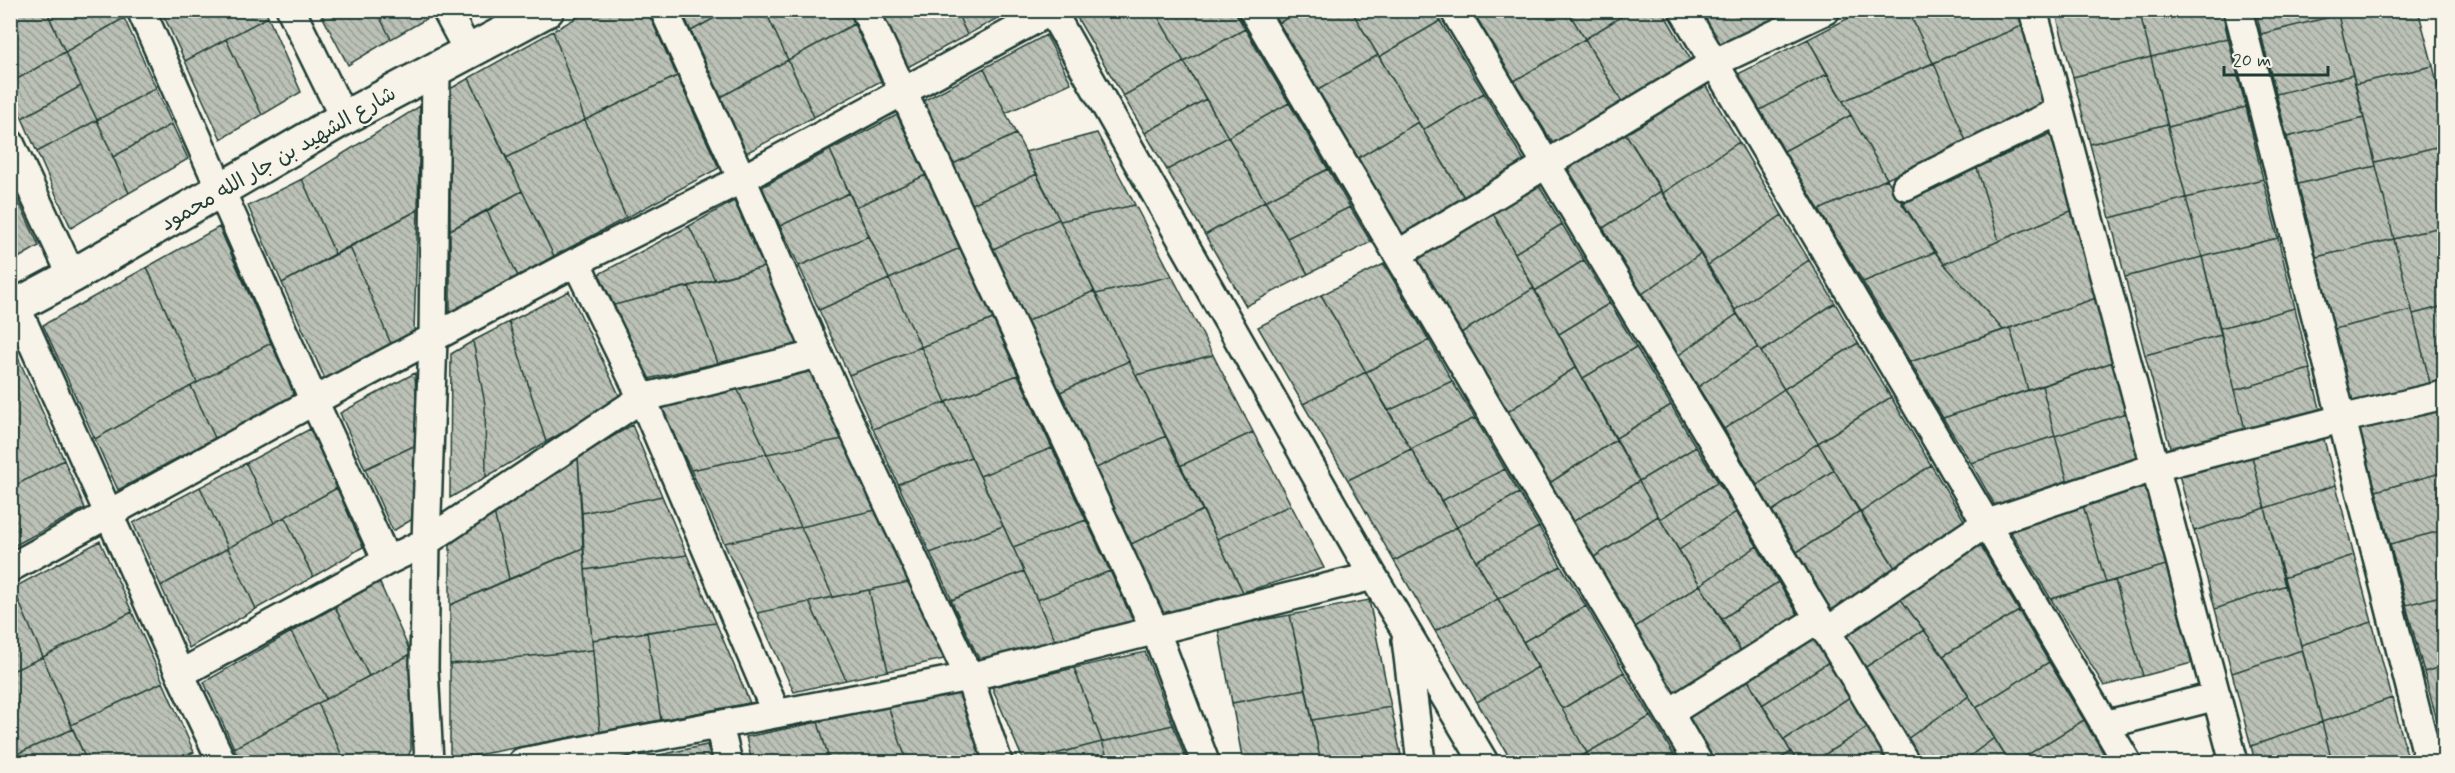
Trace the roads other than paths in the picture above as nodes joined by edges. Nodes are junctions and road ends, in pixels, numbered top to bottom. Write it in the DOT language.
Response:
graph roads {
  1 [pos="141,10"];
  2 [pos="291,10"];
  3 [pos="446,10"];
  4 [pos="547,10"];
  5 [pos="664,10"];
  6 [pos="864,10"];
  7 [pos="1254,10"];
  8 [pos="1454,10"];
  9 [pos="1683,10"];
  10 [pos="1826,10"];
  11 [pos="2033,10"];
  12 [pos="2238,10"];
  13 [pos="1051,11"];
  14 [pos="468,51"];
  15 [pos="1714,63"];
  16 [pos="436,69"];
  17 [pos="903,92"];
  18 [pos="2059,111"];
  19 [pos="344,118"];
  20 [pos="10,143"];
  21 [pos="1547,165"];
  22 [pos="742,179"];
  23 [pos="1906,186"];
  24 [pos="221,190"];
  25 [pos="1398,254"];
  26 [pos="576,262"];
  27 [pos="72,276"];
  28 [pos="13,308"];
  29 [pos="433,339"];
  30 [pos="818,354"];
  31 [pos="2445,395"];
  32 [pos="642,398"];
  33 [pos="314,401"];
  34 [pos="2341,419"];
  35 [pos="2156,467"];
  36 [pos="109,515"];
  37 [pos="1985,524"];
  38 [pos="426,543"];
  39 [pos="387,561"];
  40 [pos="10,568"];
  41 [pos="1373,576"];
  42 [pos="1822,626"];
  43 [pos="1404,627"];
  44 [pos="1156,632"];
  45 [pos="180,674"];
  46 [pos="969,677"];
  47 [pos="2217,696"];
  48 [pos="776,713"];
  49 [pos="1669,714"];
  50 [pos="2104,725"];
  51 [pos="719,726"];
  52 [pos="222,762"];
  53 [pos="429,762"];
  54 [pos="522,762"];
  55 [pos="728,762"];
  56 [pos="998,762"];
  57 [pos="1205,762"];
  58 [pos="1421,762"];
  59 [pos="1484,762"];
  60 [pos="1698,762"];
  61 [pos="1905,762"];
  62 [pos="2127,762"];
  63 [pos="2234,762"];
  64 [pos="2429,762"];
  1 -- 24 [label="street"];
  2 -- 19 [label="street"];
  3 -- 14 [label="street"];
  4 -- 14 [label="street, شارع الشهيد بن جار الله محمود"];
  5 -- 22 [label="street"];
  6 -- 17 [label="street"];
  7 -- 25 [label="street"];
  8 -- 21 [label="street"];
  9 -- 15 [label="street"];
  10 -- 15 [label="street"];
  11 -- 18 [label="street"];
  12 -- 34 [label="street"];
  13 -- 17 [label="street"];
  13 -- 41 [label="street"];
  14 -- 16 [label="street, شارع الشهيد بن جار الله محمود"];
  15 -- 21 [label="street"];
  15 -- 37 [label="street"];
  16 -- 19 [label="street, شارع الشهيد بن جار الله محمود"];
  16 -- 29 [label="street"];
  17 -- 22 [label="street"];
  17 -- 44 [label="street"];
  18 -- 23 [label="street"];
  18 -- 35 [label="street"];
  19 -- 24 [label="street, شارع الشهيد بن جار الله محمود"];
  20 -- 27 [label="street"];
  21 -- 25 [label="street"];
  21 -- 42 [label="street"];
  22 -- 26 [label="street"];
  22 -- 30 [label="street"];
  24 -- 27 [label="street, شارع الشهيد بن جار الله محمود"];
  24 -- 33 [label="street"];
  25 -- 49 [label="street"];
  26 -- 29 [label="street"];
  26 -- 32 [label="street"];
  27 -- 28 [label="street, شارع الشهيد بن جار الله محمود"];
  28 -- 36 [label="street"];
  29 -- 33 [label="street"];
  29 -- 38 [label="street"];
  30 -- 32 [label="street"];
  30 -- 46 [label="street"];
  31 -- 34 [label="street"];
  32 -- 38 [label="street"];
  32 -- 48 [label="street"];
  33 -- 36 [label="street"];
  33 -- 39 [label="street"];
  34 -- 35 [label="street"];
  34 -- 64 [label="street"];
  35 -- 37 [label="street"];
  35 -- 47 [label="street"];
  36 -- 40 [label="street"];
  36 -- 45 [label="street"];
  37 -- 42 [label="street"];
  37 -- 50 [label="street"];
  38 -- 39 [label="street"];
  38 -- 53 [label="street"];
  39 -- 45 [label="street"];
  41 -- 43 [label="street"];
  41 -- 44 [label="street"];
  42 -- 49 [label="street"];
  42 -- 61 [label="street"];
  43 -- 58 [label="street"];
  43 -- 59 [label="street"];
  44 -- 46 [label="street"];
  44 -- 57 [label="street"];
  45 -- 52 [label="street"];
  46 -- 48 [label="street"];
  46 -- 56 [label="street"];
  47 -- 50 [label="street"];
  47 -- 63 [label="street"];
  48 -- 51 [label="street"];
  49 -- 60 [label="street"];
  50 -- 62 [label="street"];
  51 -- 54 [label="street"];
  51 -- 55 [label="street"];
}
